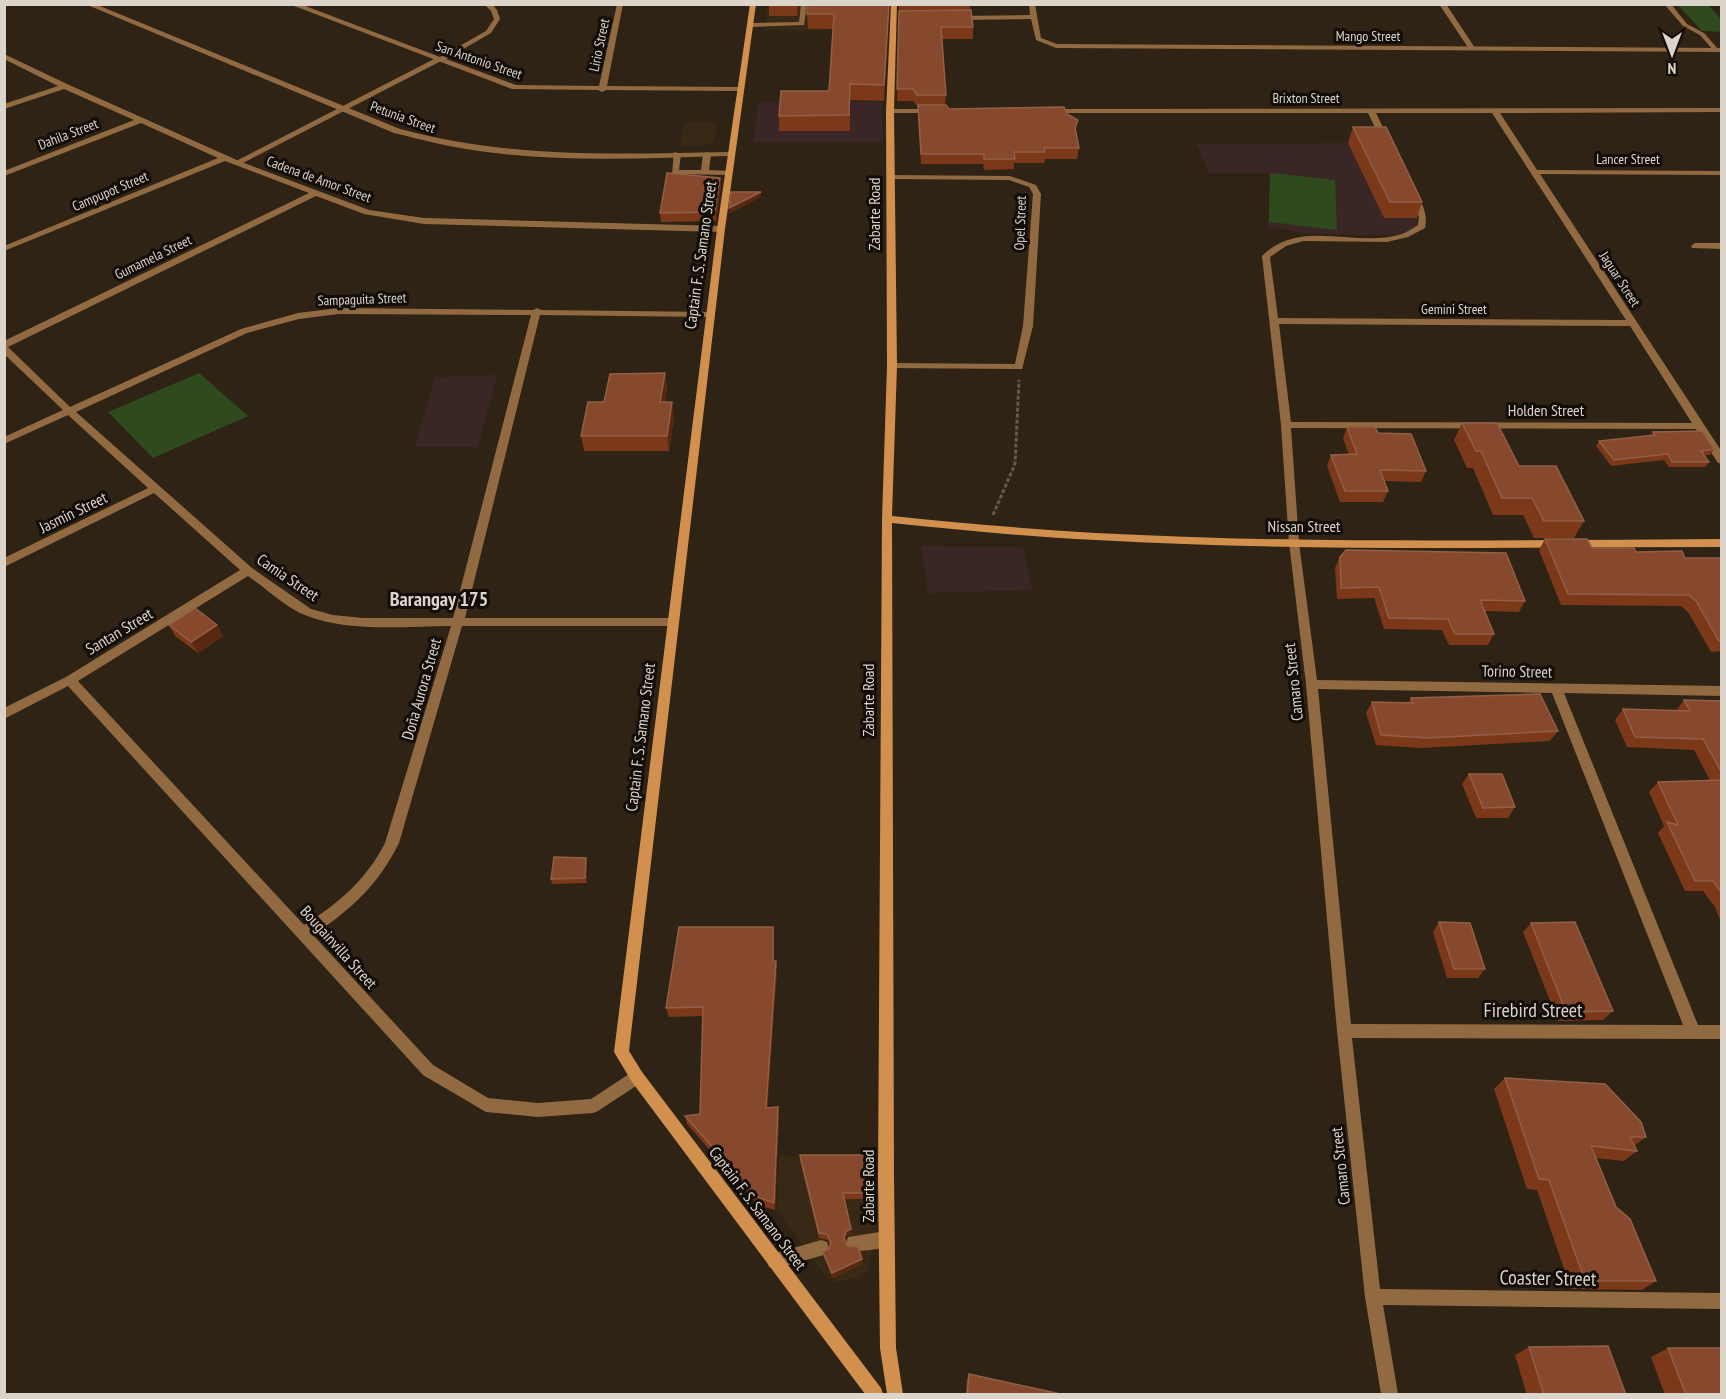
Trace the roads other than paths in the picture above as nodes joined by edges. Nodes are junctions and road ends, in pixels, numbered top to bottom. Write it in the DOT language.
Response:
graph roads {
  1 [pos="88,4"];
  2 [pos="292,4"];
  3 [pos="487,4"];
  4 [pos="620,4"];
  5 [pos="753,4"];
  6 [pos="804,4"];
  7 [pos="894,4"];
  8 [pos="1032,4"];
  9 [pos="1442,4"];
  10 [pos="1667,4"];
  11 [pos="1034,17"];
  12 [pos="895,18"];
  13 [pos="907,18"];
  14 [pos="953,18"];
  15 [pos="751,25"];
  16 [pos="1471,48"];
  17 [pos="1719,50"];
  18 [pos="4,56"];
  19 [pos="439,60"];
  20 [pos="64,86"];
  21 [pos="739,89"];
  22 [pos="602,90"];
  23 [pos="4,107"];
  24 [pos="341,108"];
  25 [pos="1722,110"];
  26 [pos="890,111"];
  27 [pos="949,111"];
  28 [pos="1043,111"];
  29 [pos="1371,111"];
  30 [pos="1495,111"];
  31 [pos="142,120"];
  32 [pos="677,154"];
  33 [pos="707,154"];
  34 [pos="730,154"];
  35 [pos="1392,154"];
  36 [pos="225,158"];
  37 [pos="236,163"];
  38 [pos="1534,172"];
  39 [pos="705,173"];
  40 [pos="729,173"];
  41 [pos="1722,173"];
  42 [pos="4,174"];
  43 [pos="892,177"];
  44 [pos="1408,185"];
  45 [pos="314,194"];
  46 [pos="721,229"];
  47 [pos="1695,246"];
  48 [pos="1722,246"];
  49 [pos="4,249"];
  50 [pos="537,311"];
  51 [pos="710,314"];
  52 [pos="1275,321"];
  53 [pos="1632,323"];
  54 [pos="4,346"];
  55 [pos="892,366"];
  56 [pos="69,411"];
  57 [pos="1286,425"];
  58 [pos="1698,426"];
  59 [pos="4,441"];
  60 [pos="1722,461"];
  61 [pos="154,489"];
  62 [pos="887,519"];
  63 [pos="1294,543"];
  64 [pos="1722,543"];
  65 [pos="4,563"];
  66 [pos="248,571"];
  67 [pos="458,622"];
  68 [pos="672,622"];
  69 [pos="70,680"];
  70 [pos="1312,684"];
  71 [pos="1556,688"];
  72 [pos="1722,691"];
  73 [pos="4,714"];
  74 [pos="302,934"];
  75 [pos="1344,1031"];
  76 [pos="1693,1031"];
  77 [pos="1722,1032"];
  78 [pos="636,1077"];
  79 [pos="886,1239"];
  80 [pos="854,1243"];
  81 [pos="821,1248"];
  82 [pos="775,1261"];
  83 [pos="1373,1298"];
  84 [pos="1722,1300"];
  85 [pos="875,1395"];
  86 [pos="895,1395"];
  87 [pos="1389,1395"];
  1 -- 24 [label="street, Petunia Street"];
  2 -- 19 [label="street, San Antonio Street"];
  3 -- 19 [label="street"];
  4 -- 22 [label="street, Lirio Street"];
  5 -- 15 [label="main road, Captain F. S. Samano Street"];
  6 -- 15 [label="street"];
  7 -- 12 [label="main road, Zabarte Road"];
  8 -- 11 [label="street"];
  9 -- 16 [label="street"];
  10 -- 17 [label="street"];
  11 -- 14 [label="street"];
  11 -- 16 [label="street, Mango Street"];
  12 -- 13 [label="street"];
  12 -- 26 [label="main road, Zabarte Road"];
  15 -- 21 [label="main road, Captain F. S. Samano Street"];
  16 -- 17 [label="street, Mango Street"];
  18 -- 20 [label="street, Cadena de Amor Street"];
  19 -- 22 [label="street, San Antonio Street"];
  19 -- 24 [label="street"];
  20 -- 23 [label="street"];
  20 -- 31 [label="street, Cadena de Amor Street"];
  21 -- 22 [label="street, San Antonio Street"];
  21 -- 34 [label="main road, Captain F. S. Samano Street"];
  24 -- 32 [label="street, Petunia Street"];
  24 -- 37 [label="street"];
  25 -- 30 [label="street, Brixton Street"];
  26 -- 27 [label="street"];
  26 -- 43 [label="main road, Zabarte Road"];
  28 -- 29 [label="street, Brixton Street"];
  29 -- 30 [label="street, Brixton Street"];
  29 -- 35 [label="street"];
  30 -- 38 [label="street, Jaguar Street"];
  31 -- 36 [label="street, Cadena de Amor Street"];
  31 -- 42 [label="street, Dahila Street"];
  32 -- 33 [label="street, Petunia Street"];
  32 -- 39 [label="street"];
  33 -- 34 [label="street, Petunia Street"];
  33 -- 39 [label="street"];
  34 -- 40 [label="main road, Captain F. S. Samano Street"];
  36 -- 37 [label="street, Cadena de Amor Street"];
  36 -- 49 [label="street, Campupot Street"];
  37 -- 45 [label="street, Cadena de Amor Street"];
  38 -- 41 [label="street, Lancer Street"];
  38 -- 53 [label="street, Jaguar Street"];
  39 -- 40 [label="street"];
  40 -- 46 [label="main road, Captain F. S. Samano Street"];
  43 -- 55 [label="main road, Zabarte Road"];
  43 -- 55 [label="street, Opel Street"];
  44 -- 52 [label="street, Camaro Street"];
  45 -- 46 [label="street, Cadena de Amor Street"];
  45 -- 54 [label="street, Gumamela Street"];
  46 -- 51 [label="main road, Captain F. S. Samano Street"];
  47 -- 48 [label="street"];
  50 -- 51 [label="street, Sampaguita Street"];
  50 -- 56 [label="street, Sampaguita Street"];
  50 -- 67 [label="street, Doña Aurora Street"];
  51 -- 68 [label="main road, Captain F. S. Samano Street"];
  52 -- 53 [label="street, Gemini Street"];
  52 -- 57 [label="street, Camaro Street"];
  53 -- 58 [label="street, Jaguar Street"];
  54 -- 56 [label="street, Camia Street"];
  55 -- 62 [label="main road, Zabarte Road"];
  56 -- 59 [label="street, Sampaguita Street"];
  56 -- 61 [label="street, Camia Street"];
  57 -- 58 [label="street, Holden Street"];
  57 -- 63 [label="street, Camaro Street"];
  58 -- 60 [label="street, Jaguar Street"];
  61 -- 65 [label="street, Jasmin Street"];
  61 -- 66 [label="street, Camia Street"];
  62 -- 63 [label="main road, Nissan Street"];
  62 -- 79 [label="main road, Zabarte Road"];
  63 -- 64 [label="main road, Nissan Street"];
  63 -- 70 [label="street, Camaro Street"];
  66 -- 67 [label="street, Camia Street"];
  66 -- 69 [label="street, Santan Street"];
  67 -- 68 [label="street, Camia Street"];
  67 -- 74 [label="street, Doña Aurora Street"];
  68 -- 78 [label="main road, Captain F. S. Samano Street"];
  69 -- 73 [label="street, Santan Street"];
  69 -- 74 [label="street, Bougainvilla Street"];
  70 -- 71 [label="street, Torino Street"];
  70 -- 75 [label="street, Camaro Street"];
  71 -- 72 [label="street, Torino Street"];
  71 -- 76 [label="street"];
  74 -- 78 [label="street, Bougainvilla Street"];
  75 -- 76 [label="street, Firebird Street"];
  75 -- 83 [label="street, Camaro Street"];
  76 -- 77 [label="street, Firebird Street"];
  78 -- 82 [label="main road, Captain F. S. Samano Street"];
  79 -- 80 [label="street"];
  79 -- 86 [label="main road, Zabarte Road"];
  81 -- 82 [label="street"];
  82 -- 85 [label="main road, Captain F. S. Samano Street"];
  83 -- 84 [label="street, Coaster Street"];
  83 -- 87 [label="street, Camaro Street"];
}
